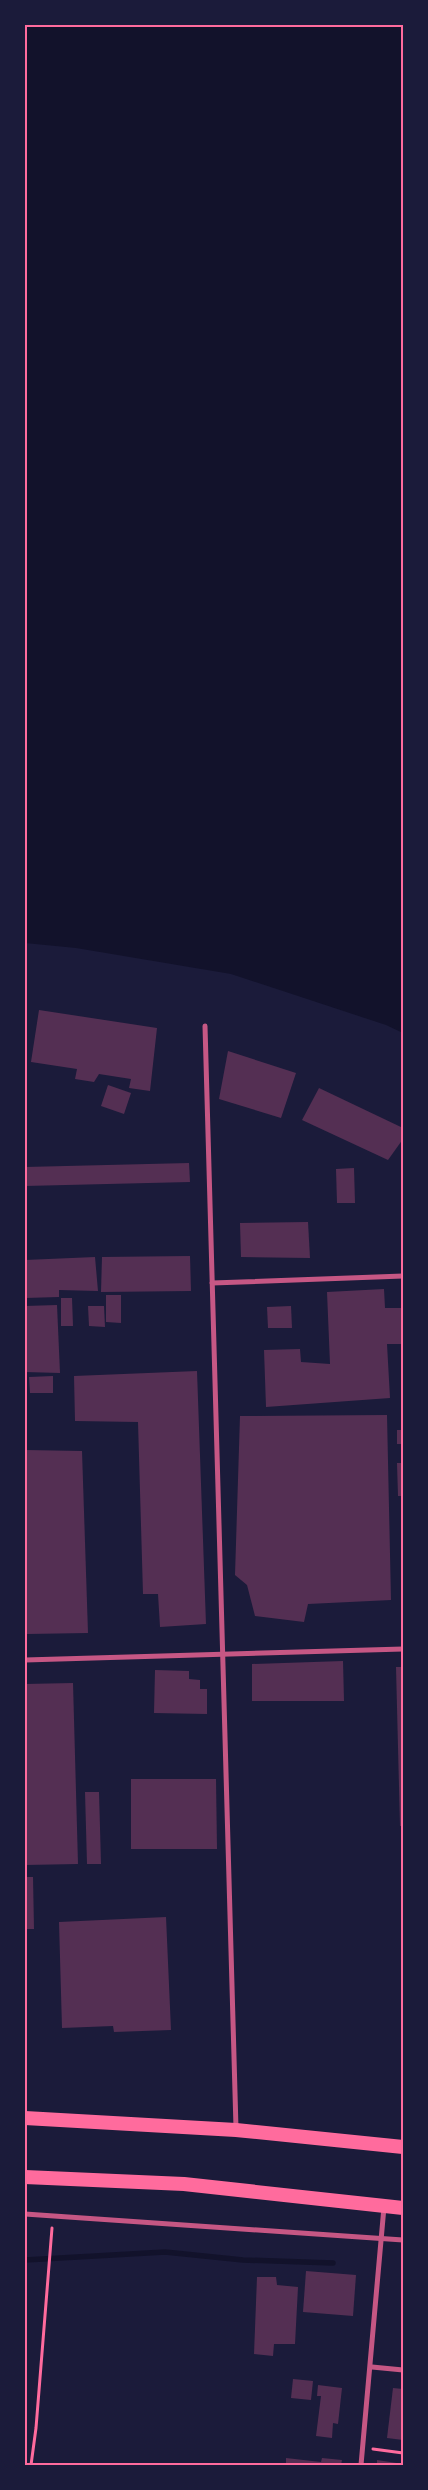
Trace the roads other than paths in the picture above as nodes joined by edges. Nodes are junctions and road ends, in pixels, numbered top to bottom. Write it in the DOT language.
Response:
graph roads {
  1 [pos="205,1026"];
  2 [pos="403,1276"];
  3 [pos="212,1283"];
  4 [pos="403,1649"];
  5 [pos="223,1654"];
  6 [pos="25,1660"];
  7 [pos="25,2013"];
  8 [pos="25,2035"];
  9 [pos="25,2118"];
  10 [pos="236,2130"];
  11 [pos="403,2147"];
  12 [pos="25,2168"];
  13 [pos="25,2177"];
  14 [pos="184,2184"];
  15 [pos="384,2206"];
  16 [pos="403,2208"];
  17 [pos="25,2214"];
  18 [pos="382,2238"];
  19 [pos="403,2240"];
  20 [pos="372,2367"];
  21 [pos="403,2370"];
  22 [pos="362,2465"];
  1 -- 3 [label="street"];
  2 -- 3 [label="street"];
  3 -- 5 [label="street"];
  4 -- 5 [label="street"];
  5 -- 6 [label="street"];
  5 -- 10 [label="street"];
  7 -- 8 [label="lane"];
  9 -- 10 [label="highway"];
  10 -- 11 [label="highway"];
  12 -- 14 [label="highway"];
  13 -- 14 [label="highway"];
  14 -- 15 [label="highway"];
  15 -- 16 [label="highway"];
  15 -- 18 [label="street"];
  17 -- 18 [label="street"];
  18 -- 19 [label="street"];
  18 -- 20 [label="street"];
  20 -- 21 [label="street"];
  20 -- 22 [label="street"];
}
